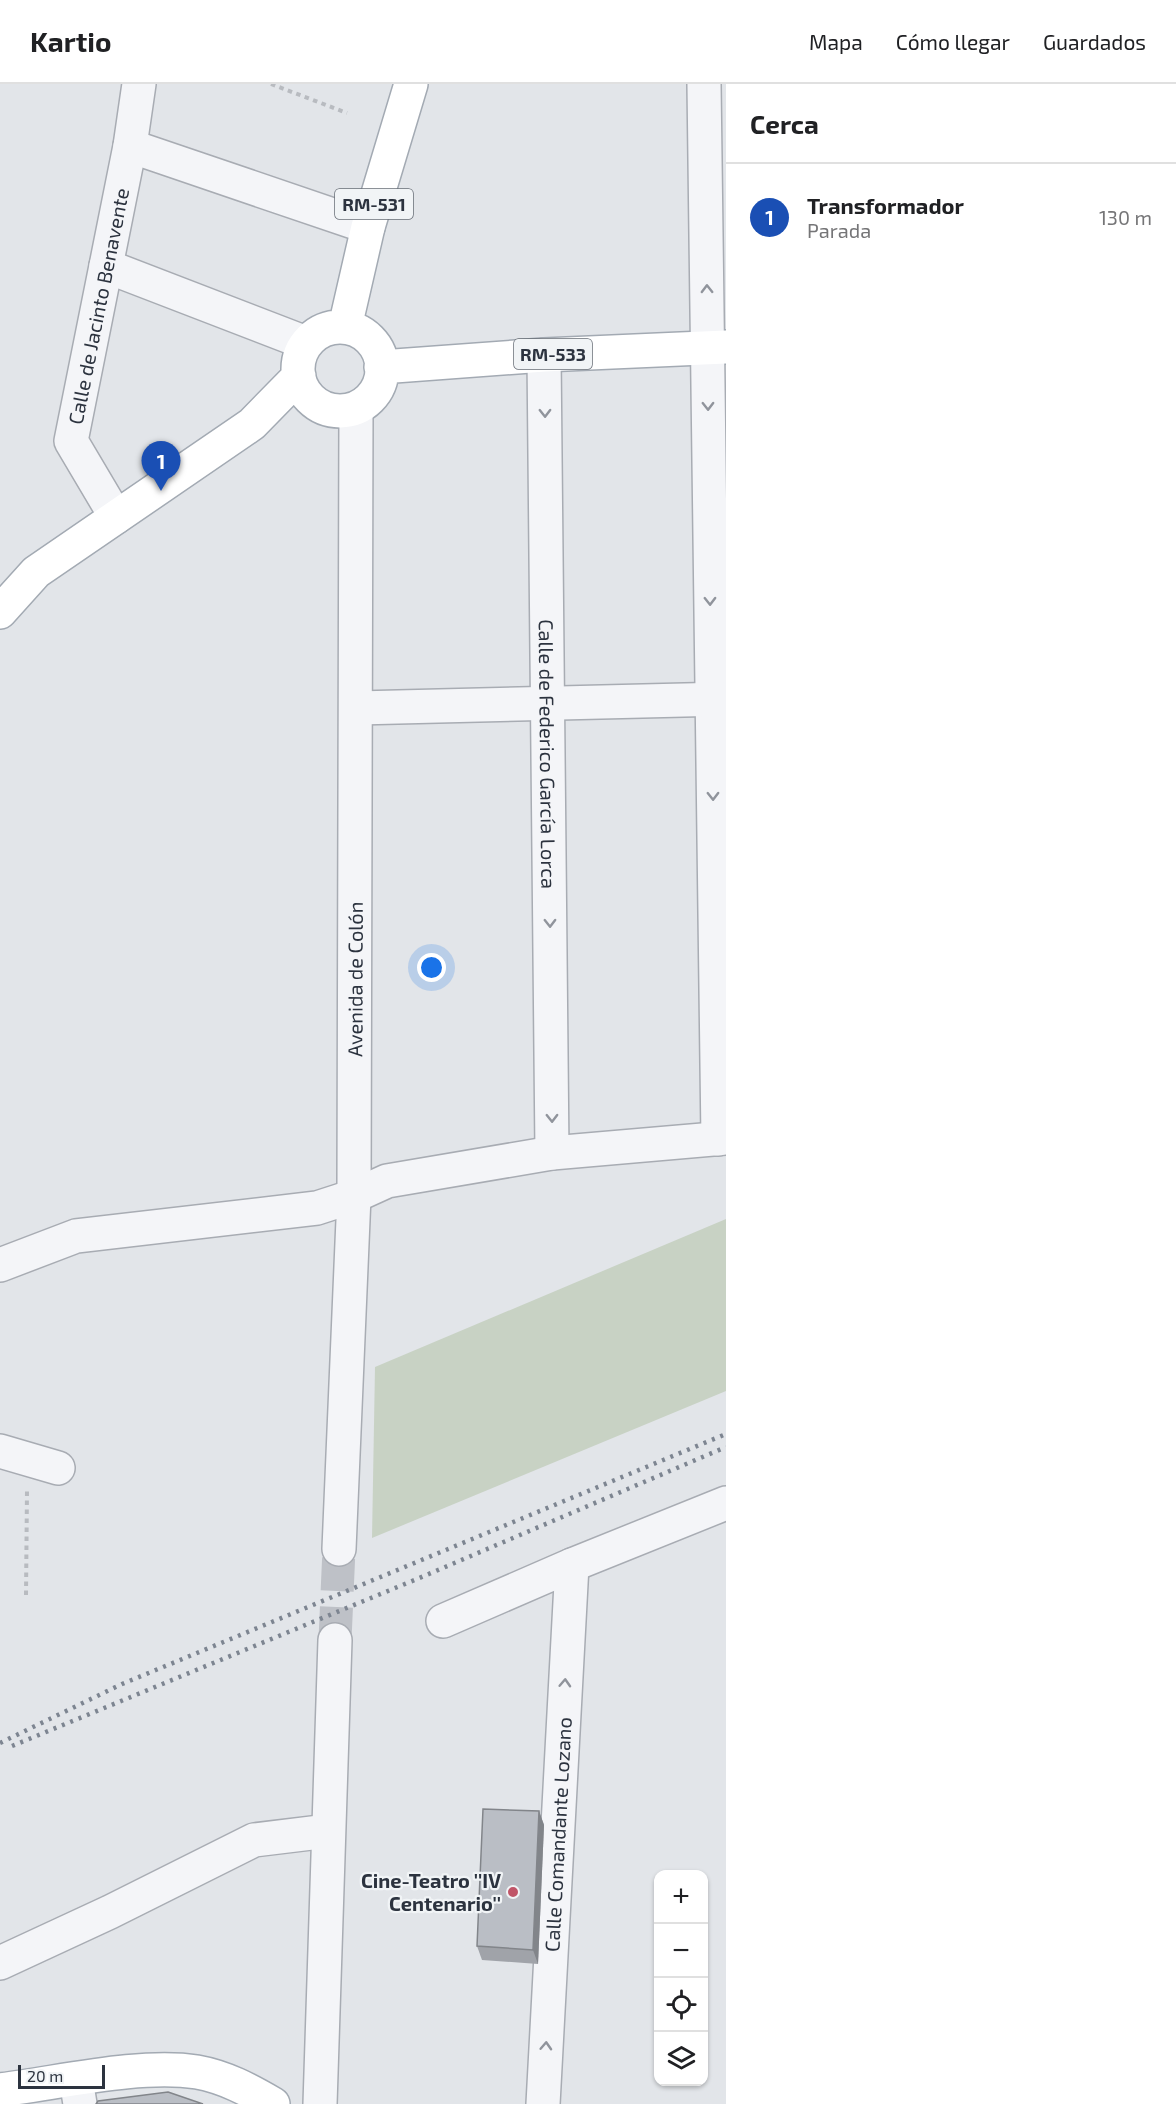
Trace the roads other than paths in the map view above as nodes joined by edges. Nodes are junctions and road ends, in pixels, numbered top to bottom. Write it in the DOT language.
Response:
graph roads {
  1 [pos="139,84"];
  2 [pos="411,84"];
  3 [pos="704,84"];
  4 [pos="130,146"];
  5 [pos="368,228"];
  6 [pos="106,266"];
  7 [pos="345,327"];
  8 [pos="306,343"];
  9 [pos="717,347"];
  10 [pos="544,355"];
  11 [pos="381,367"];
  12 [pos="299,376"];
  13 [pos="356,409"];
  14 [pos="116,518"];
  15 [pos="0,612"];
  16 [pos="719,699"];
  17 [pos="548,703"];
  18 [pos="357,708"];
  19 [pos="722,1139"];
  20 [pos="552,1153"];
  21 [pos="354,1196"];
  22 [pos="0,1265"];
  23 [pos="726,1503"];
  24 [pos="339,1549"];
  25 [pos="572,1565"];
  26 [pos="443,1621"];
  27 [pos="335,1640"];
  28 [pos="328,1831"];
  29 [pos="0,1963"];
  30 [pos="0,2090"];
  31 [pos="78,2092"];
  32 [pos="273,2104"];
  33 [pos="320,2104"];
  34 [pos="543,2104"];
  1 -- 4 [label="street, Calle de Jacinto Benavente"];
  2 -- 5 [label="main road, RM-531"];
  9 -- 3 [label="street, one-way"];
  4 -- 5 [label="street"];
  4 -- 6 [label="street, Calle de Jacinto Benavente"];
  5 -- 7 [label="main road, RM-531"];
  6 -- 8 [label="street"];
  6 -- 14 [label="street, Calle de Jacinto Benavente"];
  7 -- 8 [label="main road"];
  7 -- 11 [label="main road"];
  8 -- 12 [label="main road"];
  9 -- 10 [label="main road, RM-533"];
  9 -- 16 [label="street, one-way"];
  10 -- 11 [label="main road, RM-533"];
  10 -- 17 [label="street, Calle de Federico García Lorca, one-way"];
  11 -- 13 [label="main road"];
  12 -- 13 [label="main road"];
  12 -- 14 [label="main road"];
  13 -- 18 [label="street, Avenida de Colón"];
  14 -- 15 [label="main road"];
  16 -- 17 [label="street"];
  16 -- 19 [label="street, one-way"];
  17 -- 18 [label="street"];
  17 -- 20 [label="street, Calle de Federico García Lorca, one-way"];
  18 -- 21 [label="street, Avenida de Colón"];
  19 -- 20 [label="street"];
  20 -- 21 [label="street"];
  21 -- 22 [label="street"];
  21 -- 24 [label="street, Avenida de Colón"];
  23 -- 25 [label="street"];
  25 -- 26 [label="street"];
  34 -- 25 [label="street, Calle Comandante Lozano, one-way"];
  27 -- 28 [label="street"];
  28 -- 29 [label="street"];
  28 -- 33 [label="street"];
  30 -- 31 [label="main road"];
  31 -- 32 [label="main road"];
}
